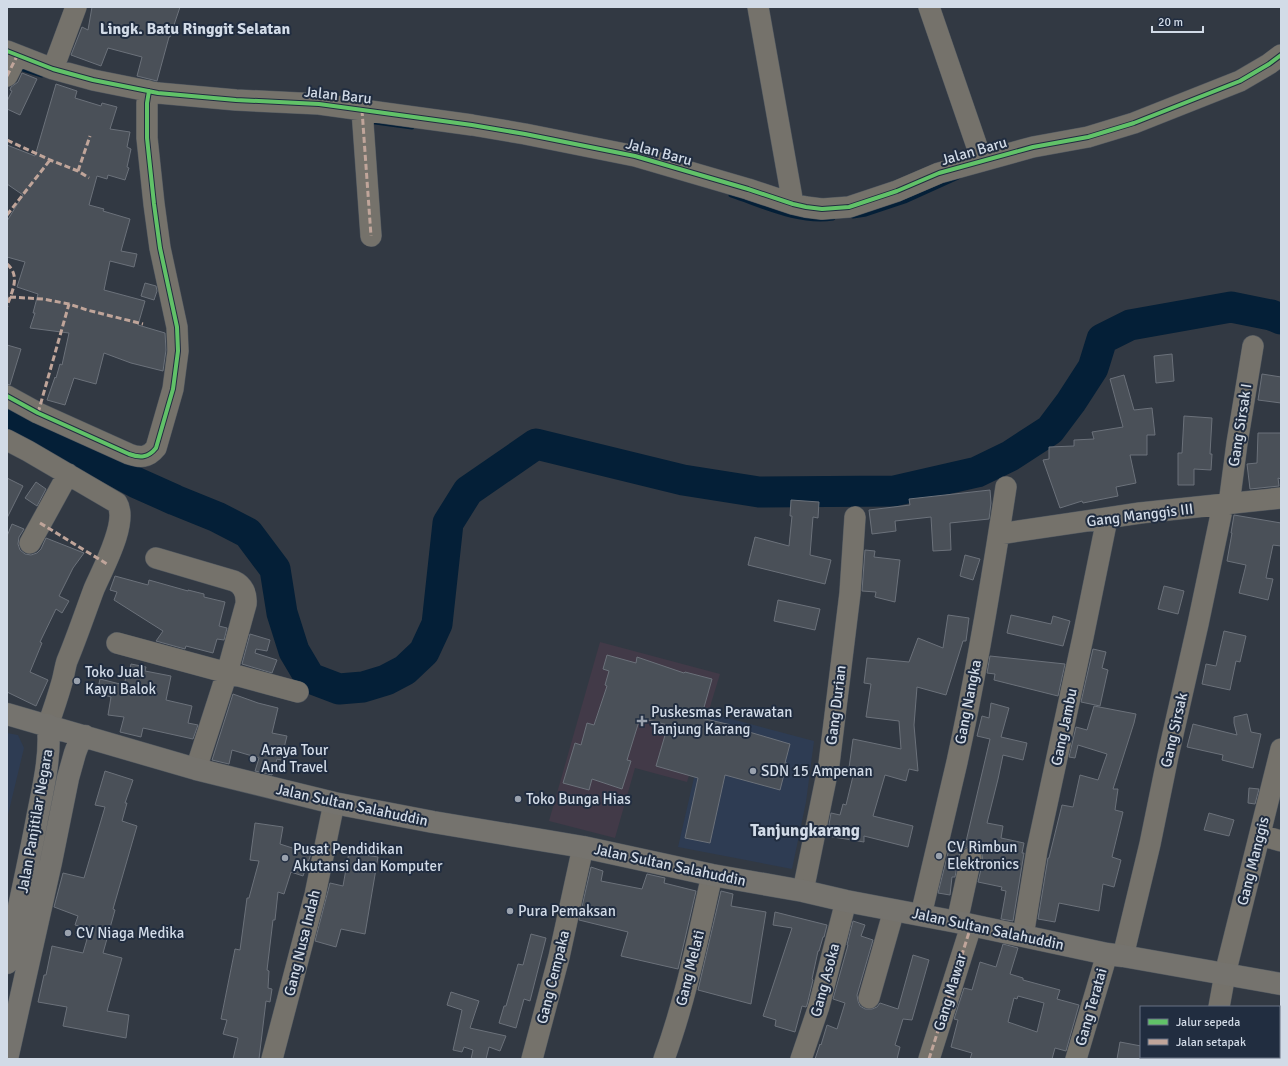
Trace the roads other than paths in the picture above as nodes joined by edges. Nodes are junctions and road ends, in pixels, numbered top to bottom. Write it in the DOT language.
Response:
graph roads {
  1 [pos="76,7"];
  2 [pos="758,7"];
  3 [pos="929,7"];
  4 [pos="1281,55"];
  5 [pos="11,63"];
  6 [pos="53,69"];
  7 [pos="148,97"];
  8 [pos="363,119"];
  9 [pos="982,161"];
  10 [pos="793,204"];
  11 [pos="371,236"];
  12 [pos="1253,346"];
  13 [pos="7,396"];
  14 [pos="7,440"];
  15 [pos="68,474"];
  16 [pos="1006,487"];
  17 [pos="1281,498"];
  18 [pos="1226,504"];
  19 [pos="855,517"];
  20 [pos="1107,519"];
  21 [pos="999,534"];
  22 [pos="30,543"];
  23 [pos="156,558"];
  24 [pos="117,643"];
  25 [pos="227,673"];
  26 [pos="298,692"];
  27 [pos="7,714"];
  28 [pos="56,727"];
  29 [pos="85,736"];
  30 [pos="1281,749"];
  31 [pos="196,769"];
  32 [pos="334,803"];
  33 [pos="1260,835"];
  34 [pos="1281,840"];
  35 [pos="583,847"];
  36 [pos="971,858"];
  37 [pos="712,875"];
  38 [pos="803,891"];
  39 [pos="846,901"];
  40 [pos="894,910"];
  41 [pos="921,915"];
  42 [pos="964,924"];
  43 [pos="1023,936"];
  44 [pos="1115,955"];
  45 [pos="7,963"];
  46 [pos="1225,974"];
  47 [pos="1281,984"];
  48 [pos="869,998"];
  49 [pos="1219,1006"];
  50 [pos="7,1059"];
  51 [pos="272,1059"];
  52 [pos="532,1059"];
  53 [pos="664,1059"];
  54 [pos="801,1059"];
  55 [pos="929,1059"];
  56 [pos="1076,1059"];
  1 -- 6 [label="street"];
  2 -- 10 [label="street"];
  3 -- 9 [label="street"];
  4 -- 9 [label="street, Jalan Baru"];
  5 -- 6 [label="street, Jalan Baru"];
  6 -- 7 [label="street, Jalan Baru"];
  7 -- 8 [label="street, Jalan Baru"];
  7 -- 13 [label="street"];
  8 -- 10 [label="street, Jalan Baru"];
  8 -- 11 [label="street"];
  9 -- 10 [label="street, Jalan Baru"];
  12 -- 18 [label="street, Gang Sirsak I"];
  14 -- 15 [label="street"];
  15 -- 22 [label="street"];
  15 -- 28 [label="street"];
  16 -- 21 [label="street, Gang Nangka"];
  17 -- 18 [label="street, Gang Manggis III"];
  18 -- 20 [label="street, Gang Manggis III"];
  18 -- 44 [label="street, Gang Sirsak"];
  19 -- 38 [label="street, Gang Durian"];
  20 -- 21 [label="street, Gang Manggis III"];
  20 -- 43 [label="street, Gang Jambu"];
  21 -- 41 [label="street, Gang Nangka"];
  23 -- 25 [label="street"];
  24 -- 25 [label="street"];
  25 -- 26 [label="street"];
  25 -- 31 [label="street"];
  27 -- 28 [label="main road, Jalan Sultan Salahuddin"];
  28 -- 29 [label="main road, Jalan Sultan Salahuddin"];
  28 -- 45 [label="main road, Jalan Panjitilar Negara"];
  29 -- 31 [label="main road, Jalan Sultan Salahuddin"];
  29 -- 50 [label="main road"];
  30 -- 33 [label="street, Gang Manggis"];
  31 -- 32 [label="main road, Jalan Sultan Salahuddin"];
  32 -- 35 [label="main road, Jalan Sultan Salahuddin"];
  32 -- 51 [label="street, Gang Nusa Indah"];
  33 -- 34 [label="street"];
  33 -- 46 [label="street, Gang Manggis"];
  35 -- 37 [label="main road, Jalan Sultan Salahuddin"];
  35 -- 52 [label="street, Gang Cempaka"];
  36 -- 42 [label="street, Gang Mawar"];
  37 -- 38 [label="main road, Jalan Sultan Salahuddin"];
  37 -- 53 [label="street, Gang Melati"];
  38 -- 39 [label="main road, Jalan Sultan Salahuddin"];
  39 -- 40 [label="main road, Jalan Sultan Salahuddin"];
  39 -- 54 [label="street, Gang Asoka"];
  40 -- 41 [label="main road, Jalan Sultan Salahuddin"];
  40 -- 48 [label="street"];
  41 -- 42 [label="main road, Jalan Sultan Salahuddin"];
  42 -- 43 [label="main road, Jalan Sultan Salahuddin"];
  42 -- 55 [label="street, Gang Mawar"];
  43 -- 44 [label="main road, Jalan Sultan Salahuddin"];
  44 -- 46 [label="main road, Jalan Sultan Salahuddin"];
  44 -- 56 [label="street, Gang Teratai"];
  46 -- 47 [label="main road, Jalan Sultan Salahuddin"];
  46 -- 49 [label="street, Gang Manggis"];
}
